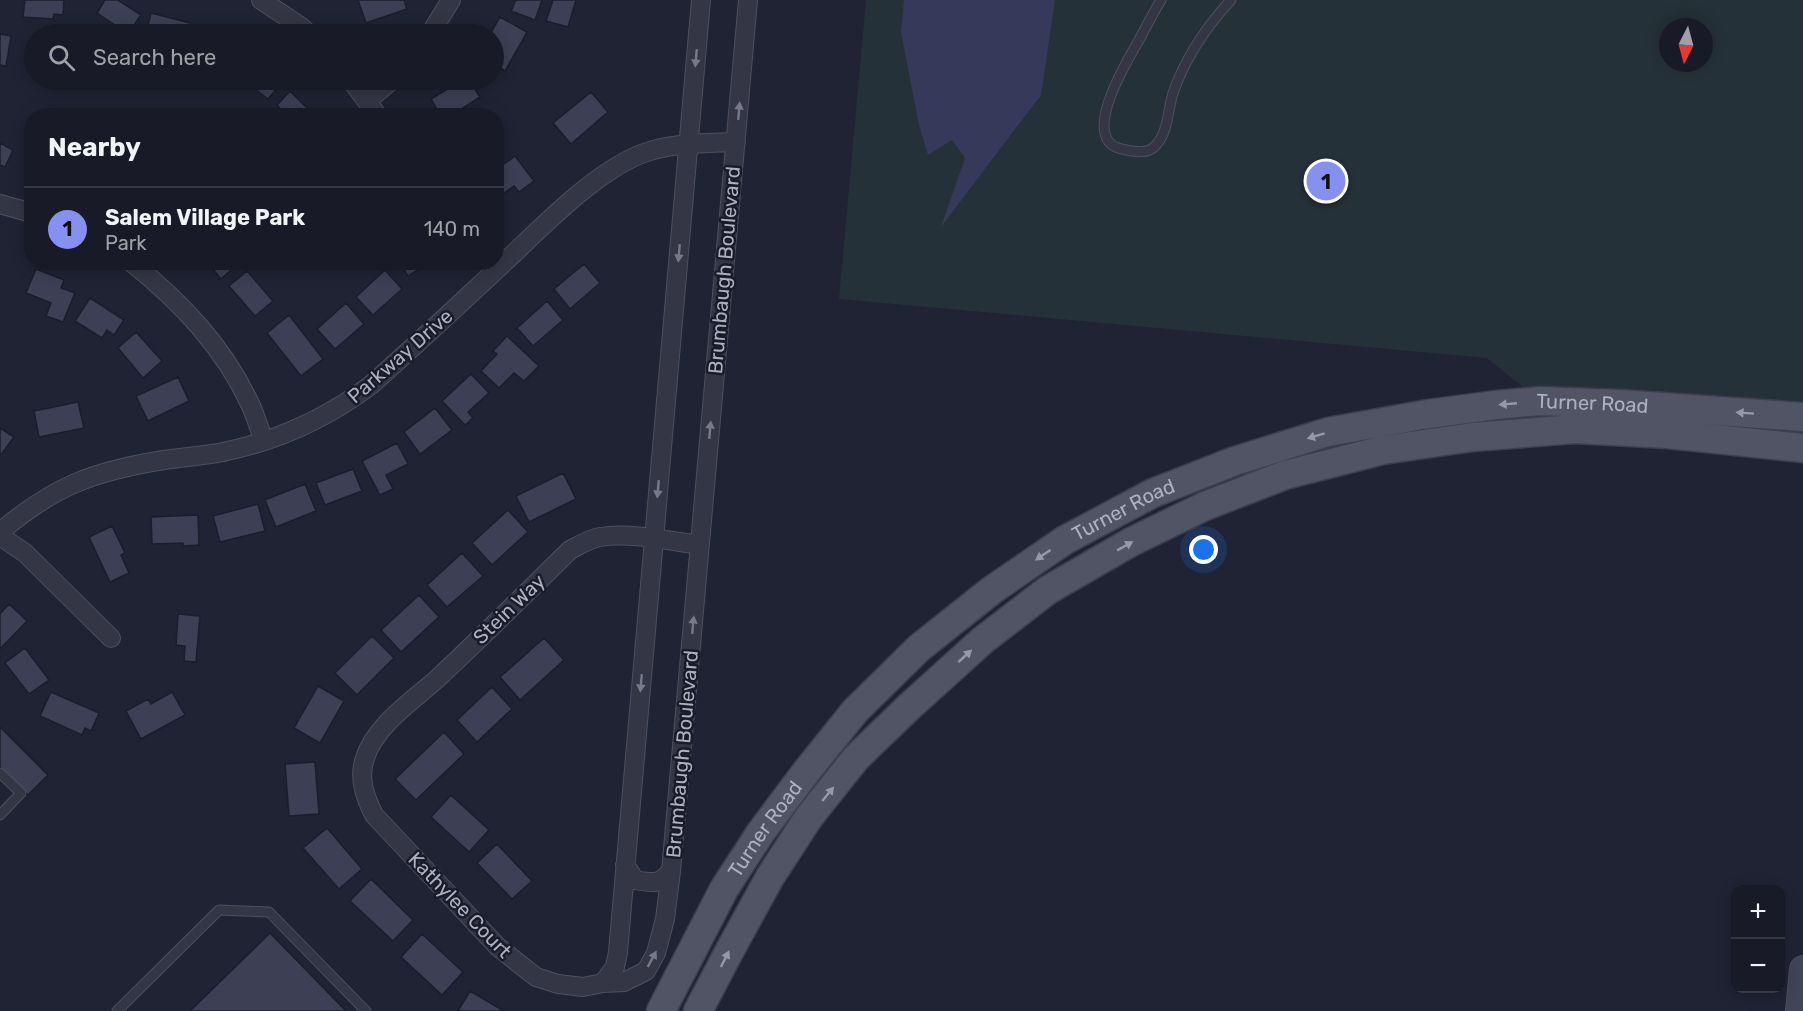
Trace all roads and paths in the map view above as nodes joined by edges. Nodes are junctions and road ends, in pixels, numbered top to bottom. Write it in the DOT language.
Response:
graph roads {
  1 [pos="261,0"];
  2 [pos="451,0"];
  3 [pos="701,0"];
  4 [pos="748,0"];
  5 [pos="1161,0"];
  6 [pos="1229,1"];
  7 [pos="295,24"];
  8 [pos="436,24"];
  9 [pos="359,90"];
  10 [pos="385,90"];
  11 [pos="373,108"];
  12 [pos="736,142"];
  13 [pos="688,144"];
  14 [pos="0,204"];
  15 [pos="24,211"];
  16 [pos="504,256"];
  17 [pos="141,270"];
  18 [pos="487,270"];
  19 [pos="1803,417"];
  20 [pos="264,440"];
  21 [pos="1803,448"];
  22 [pos="0,534"];
  23 [pos="654,538"];
  24 [pos="700,545"];
  25 [pos="111,638"];
  26 [pos="362,768"];
  27 [pos="0,773"];
  28 [pos="0,815"];
  29 [pos="625,865"];
  30 [pos="671,871"];
  31 [pos="1803,969"];
  32 [pos="603,982"];
  33 [pos="117,1011"];
  34 [pos="366,1011"];
  35 [pos="661,1011"];
  36 [pos="698,1011"];
  37 [pos="1799,1011"];
  1 -- 7 [label="street"];
  2 -- 8 [label="street"];
  3 -- 13 [label="street, one-way"];
  12 -- 4 [label="street, Brumbaugh Boulevard, one-way"];
  5 -- 6 [label="lane"];
  9 -- 11 [label="street"];
  10 -- 11 [label="street"];
  12 -- 13 [label="street, Parkway Drive"];
  24 -- 12 [label="street, Brumbaugh Boulevard, one-way"];
  13 -- 16 [label="street, Parkway Drive"];
  13 -- 23 [label="street, one-way"];
  14 -- 15 [label="street"];
  17 -- 20 [label="street"];
  18 -- 20 [label="street, Parkway Drive"];
  19 -- 35 [label="main road, Turner Road, one-way"];
  20 -- 22 [label="street, Parkway Drive"];
  36 -- 21 [label="main road, Turner Road, one-way"];
  22 -- 25 [label="street"];
  23 -- 24 [label="street, Stein Way"];
  23 -- 26 [label="street, Stein Way"];
  23 -- 29 [label="street, one-way"];
  30 -- 24 [label="street, Brumbaugh Boulevard, one-way"];
  26 -- 32 [label="street, Kathylee Court"];
  27 -- 28 [label="lane"];
  29 -- 30 [label="street, Brumbaugh Boulevard"];
  29 -- 32 [label="street"];
  32 -- 30 [label="street, Kathylee Court, one-way"];
  31 -- 37 [label="street"];
  33 -- 34 [label="lane"];
}
